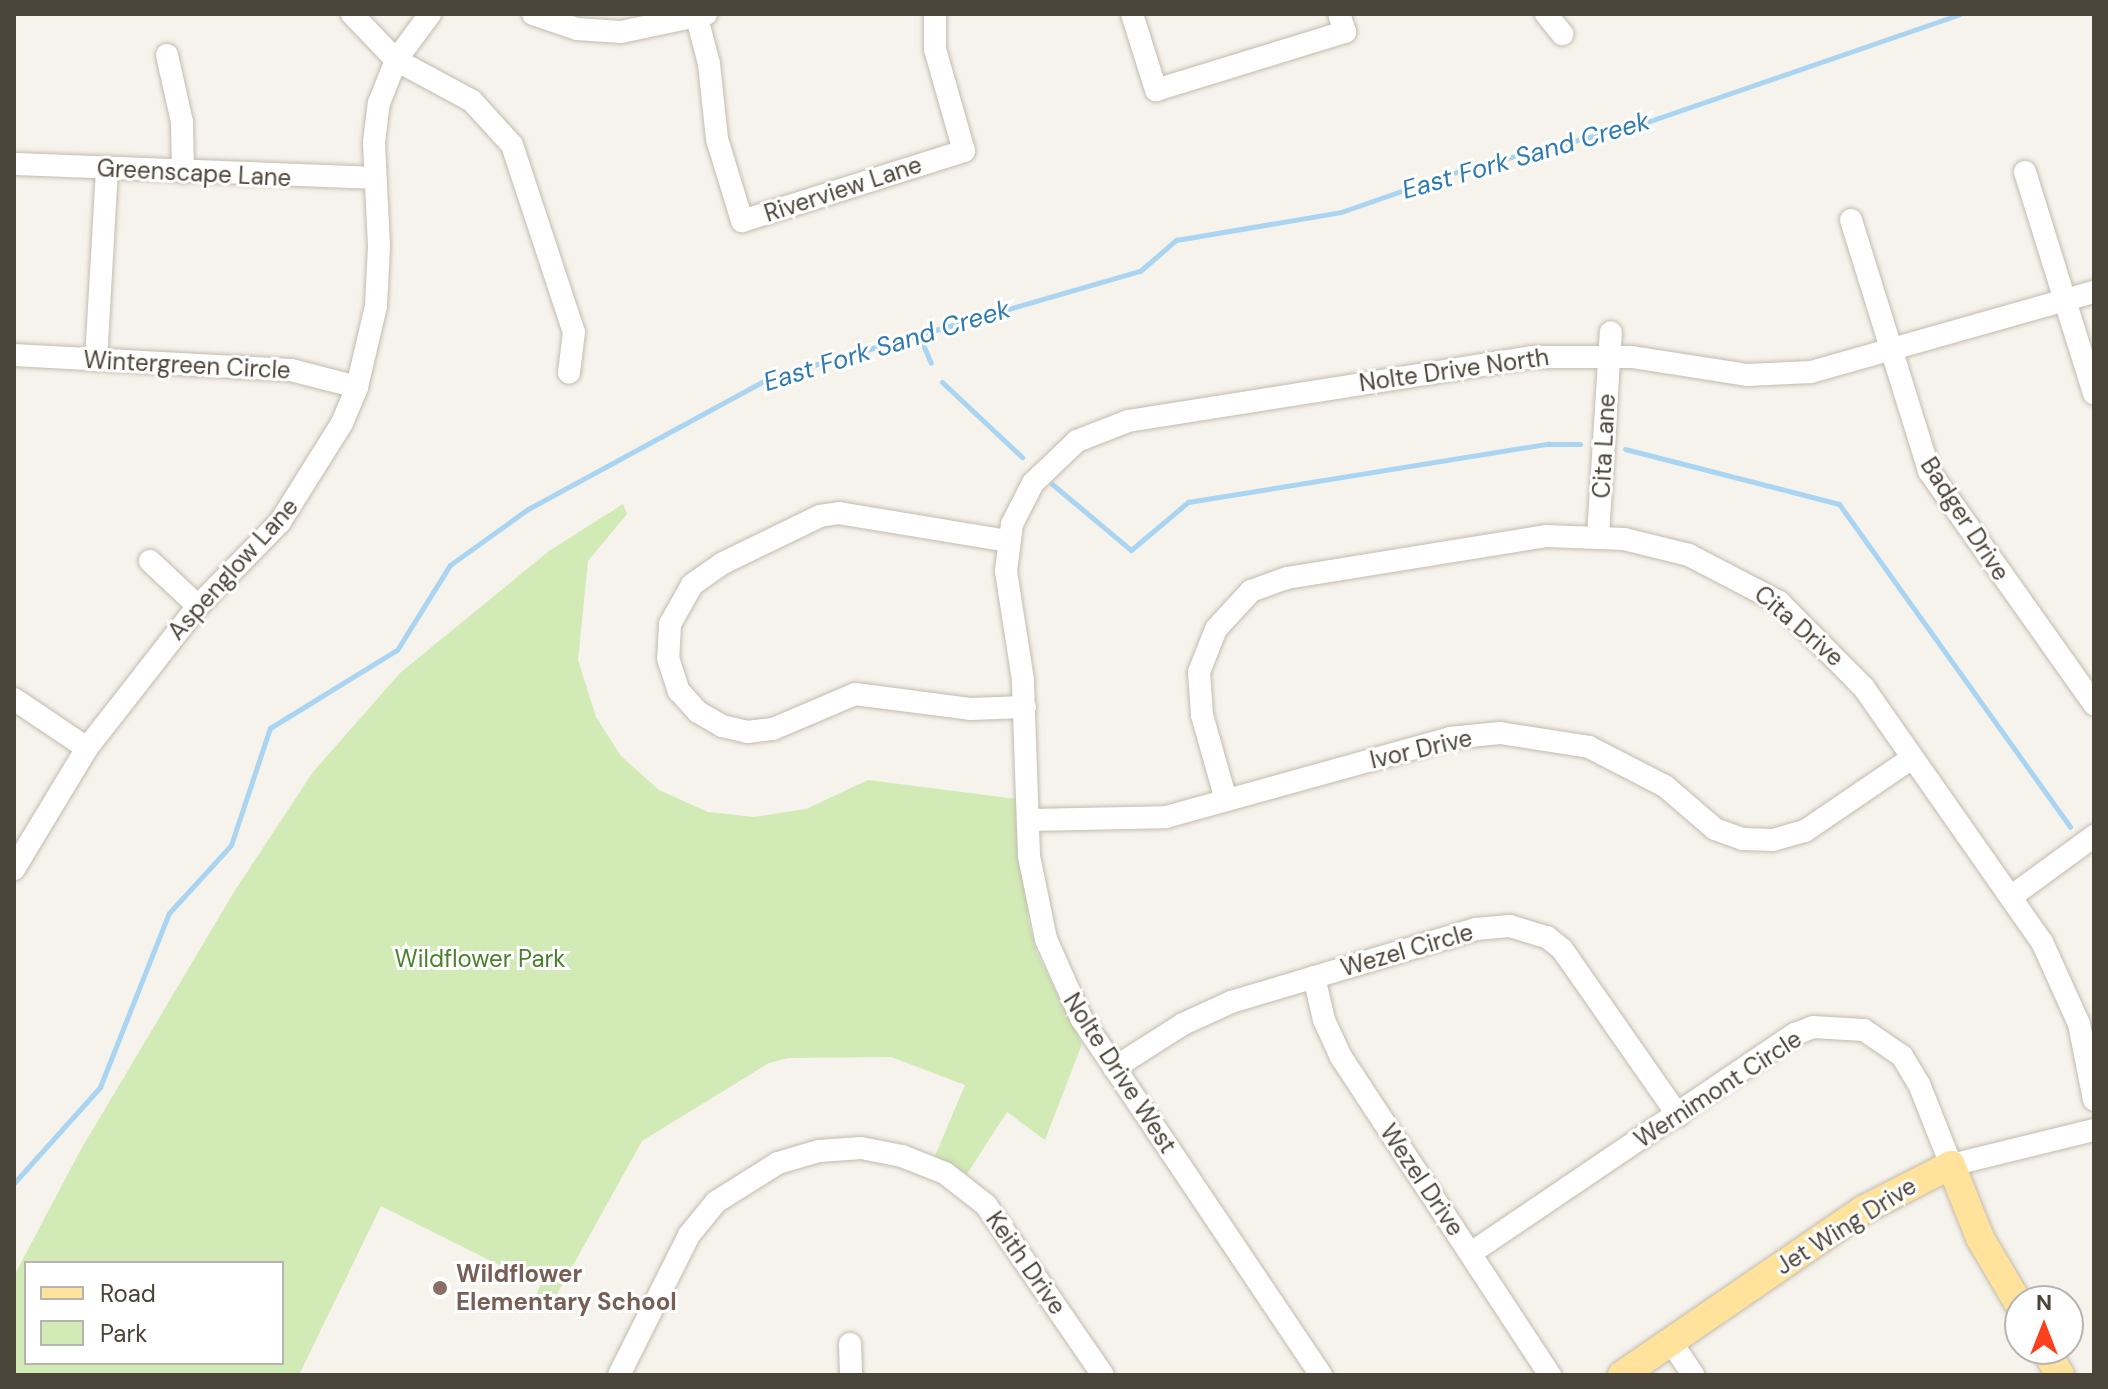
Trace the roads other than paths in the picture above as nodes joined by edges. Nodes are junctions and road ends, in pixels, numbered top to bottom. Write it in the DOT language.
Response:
graph roads {
  1 [pos="352,14"];
  2 [pos="430,14"];
  3 [pos="533,14"];
  4 [pos="935,14"];
  5 [pos="1132,14"];
  6 [pos="1339,14"];
  7 [pos="1546,14"];
  8 [pos="700,15"];
  9 [pos="1562,34"];
  10 [pos="167,55"];
  11 [pos="396,60"];
  12 [pos="14,164"];
  13 [pos="107,168"];
  14 [pos="183,172"];
  15 [pos="2025,172"];
  16 [pos="373,178"];
  17 [pos="1851,220"];
  18 [pos="2094,292"];
  19 [pos="2063,301"];
  20 [pos="1611,332"];
  21 [pos="1891,353"];
  22 [pos="14,355"];
  23 [pos="1609,356"];
  24 [pos="96,360"];
  25 [pos="569,373"];
  26 [pos="357,387"];
  27 [pos="2094,393"];
  28 [pos="1598,536"];
  29 [pos="1008,541"];
  30 [pos="150,561"];
  31 [pos="198,606"];
  32 [pos="14,699"];
  33 [pos="2094,704"];
  34 [pos="1025,707"];
  35 [pos="87,748"];
  36 [pos="1912,758"];
  37 [pos="1226,800"];
  38 [pos="1028,820"];
  39 [pos="2094,836"];
  40 [pos="14,869"];
  41 [pos="2012,896"];
  42 [pos="1314,977"];
  43 [pos="1114,1068"];
  44 [pos="2094,1100"];
  45 [pos="1678,1115"];
  46 [pos="2094,1130"];
  47 [pos="1951,1165"];
  48 [pos="1471,1253"];
  49 [pos="2008,1285"];
  50 [pos="1671,1342"];
  51 [pos="850,1344"];
  52 [pos="619,1375"];
  53 [pos="851,1375"];
  54 [pos="1103,1375"];
  55 [pos="1321,1375"];
  56 [pos="1550,1375"];
  57 [pos="1622,1375"];
  58 [pos="1693,1375"];
  1 -- 11 [label="street"];
  2 -- 11 [label="street, Aspenglow Lane"];
  3 -- 8 [label="street"];
  4 -- 8 [label="street, Riverview Lane"];
  5 -- 6 [label="street"];
  7 -- 9 [label="street"];
  10 -- 14 [label="street"];
  11 -- 16 [label="street, Aspenglow Lane"];
  11 -- 25 [label="street"];
  12 -- 13 [label="street, Greenscape Lane"];
  13 -- 14 [label="street, Greenscape Lane"];
  13 -- 24 [label="street"];
  14 -- 16 [label="street, Greenscape Lane"];
  15 -- 19 [label="street"];
  16 -- 26 [label="street, Aspenglow Lane"];
  17 -- 21 [label="street, Badger Drive"];
  18 -- 19 [label="street, Nolte Drive North"];
  19 -- 21 [label="street, Nolte Drive North"];
  19 -- 27 [label="street"];
  20 -- 23 [label="street, Cita Lane"];
  21 -- 23 [label="street, Nolte Drive North"];
  21 -- 33 [label="street, Badger Drive"];
  22 -- 24 [label="street, Wintergreen Circle"];
  23 -- 28 [label="street, Cita Lane"];
  23 -- 29 [label="street, Nolte Drive North"];
  24 -- 26 [label="street, Wintergreen Circle"];
  26 -- 31 [label="street, Aspenglow Lane"];
  28 -- 36 [label="street, Cita Drive"];
  28 -- 37 [label="street, Cita Drive"];
  29 -- 34 [label="street, Nolte Drive West"];
  29 -- 34 [label="street"];
  30 -- 31 [label="street"];
  31 -- 35 [label="street, Aspenglow Lane"];
  32 -- 35 [label="street"];
  34 -- 38 [label="street, Nolte Drive West"];
  35 -- 40 [label="street, Aspenglow Lane"];
  36 -- 37 [label="street, Ivor Drive"];
  36 -- 41 [label="street, Cita Drive"];
  37 -- 38 [label="street, Ivor Drive"];
  38 -- 43 [label="street, Nolte Drive West"];
  39 -- 41 [label="street"];
  41 -- 44 [label="street, Cita Drive"];
  42 -- 43 [label="street, Wezel Circle"];
  42 -- 45 [label="street, Wezel Circle"];
  42 -- 48 [label="street, Wezel Drive"];
  43 -- 55 [label="street, Nolte Drive West"];
  45 -- 47 [label="street, Wernimont Circle"];
  45 -- 48 [label="street, Wernimont Circle"];
  46 -- 47 [label="street, Jet Wing Drive"];
  47 -- 49 [label="main road, Wernimont Circle"];
  47 -- 50 [label="main road, Jet Wing Drive"];
  48 -- 56 [label="street, Wezel Drive"];
  50 -- 57 [label="main road, Jet Wing Drive"];
  50 -- 58 [label="street"];
  51 -- 53 [label="street"];
  52 -- 54 [label="street, Keith Drive"];
}
